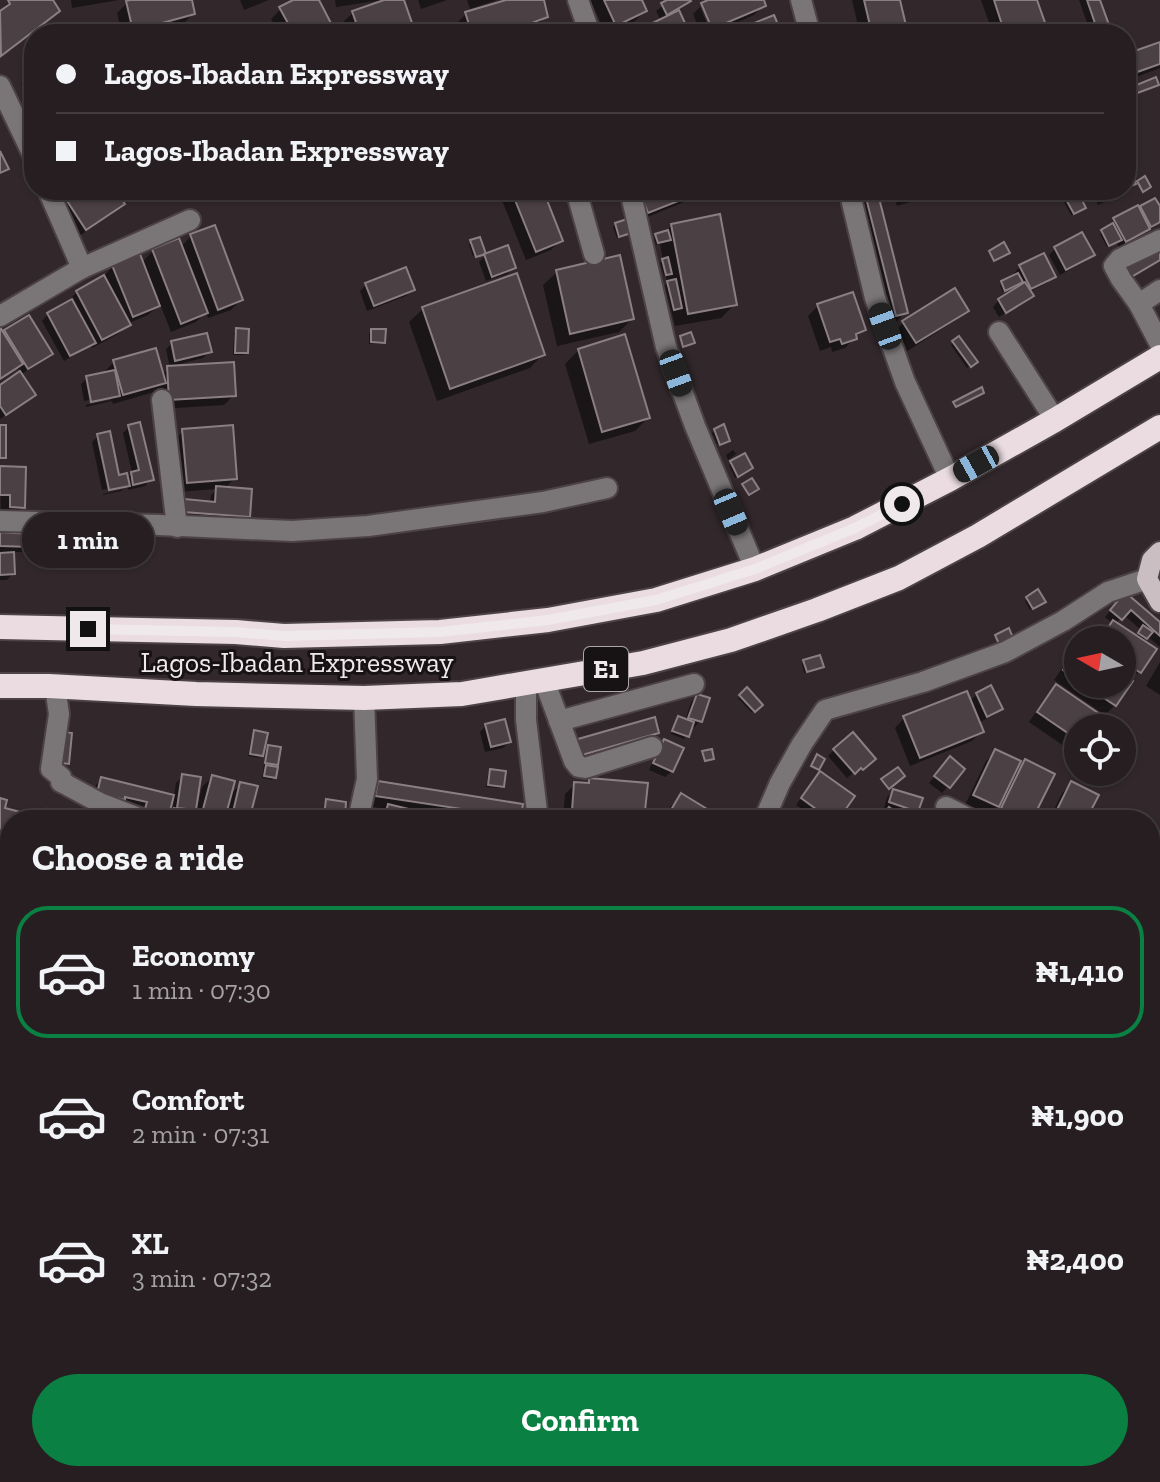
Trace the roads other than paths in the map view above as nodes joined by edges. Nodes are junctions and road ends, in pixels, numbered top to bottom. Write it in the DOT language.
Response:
graph roads {
  1 [pos="578,0"];
  2 [pos="801,0"];
  3 [pos="586,24"];
  4 [pos="807,24"];
  5 [pos="0,86"];
  6 [pos="24,136"];
  7 [pos="52,200"];
  8 [pos="579,200"];
  9 [pos="632,200"];
  10 [pos="851,200"];
  11 [pos="190,220"];
  12 [pos="1160,240"];
  13 [pos="594,254"];
  14 [pos="82,268"];
  15 [pos="1160,290"];
  16 [pos="1139,304"];
  17 [pos="0,316"];
  18 [pos="999,332"];
  19 [pos="1160,344"];
  20 [pos="1160,357"];
  21 [pos="162,400"];
  22 [pos="1055,420"];
  23 [pos="1160,427"];
  24 [pos="950,479"];
  25 [pos="607,488"];
  26 [pos="0,521"];
  27 [pos="177,527"];
  28 [pos="1160,552"];
  29 [pos="755,569"];
  30 [pos="1147,579"];
  31 [pos="1160,602"];
  32 [pos="0,627"];
  33 [pos="535,681"];
  34 [pos="694,684"];
  35 [pos="0,686"];
  36 [pos="55,687"];
  37 [pos="364,698"];
  38 [pos="559,721"];
  39 [pos="652,747"];
  40 [pos="946,807"];
  41 [pos="120,810"];
  42 [pos="360,810"];
  43 [pos="537,810"];
  44 [pos="768,810"];
  45 [pos="952,810"];
  1 -- 3 [label="street"];
  2 -- 4 [label="street"];
  5 -- 6 [label="street"];
  7 -- 14 [label="street"];
  8 -- 13 [label="street"];
  9 -- 29 [label="street"];
  10 -- 24 [label="street"];
  11 -- 14 [label="street"];
  12 -- 16 [label="street"];
  14 -- 17 [label="street"];
  15 -- 16 [label="street"];
  16 -- 19 [label="street"];
  18 -- 22 [label="street"];
  20 -- 22 [label="highway, Lagos-Ibadan Expressway / E1"];
  21 -- 27 [label="street"];
  22 -- 24 [label="highway, Lagos-Ibadan Expressway / E1"];
  23 -- 33 [label="highway, Lagos-Ibadan Expressway / E1"];
  24 -- 29 [label="highway, Lagos-Ibadan Expressway / E1"];
  25 -- 27 [label="street"];
  26 -- 27 [label="street"];
  28 -- 30 [label="main road"];
  29 -- 32 [label="highway, Lagos-Ibadan Expressway / E1"];
  30 -- 31 [label="main road"];
  30 -- 44 [label="street"];
  33 -- 37 [label="highway, Lagos-Ibadan Expressway / E1"];
  33 -- 38 [label="street"];
  33 -- 43 [label="street"];
  34 -- 38 [label="street"];
  35 -- 36 [label="highway, Lagos-Ibadan Expressway / E1"];
  36 -- 37 [label="highway, Lagos-Ibadan Expressway / E1"];
  36 -- 41 [label="street"];
  37 -- 42 [label="street"];
  38 -- 39 [label="street"];
  40 -- 45 [label="street"];
}
